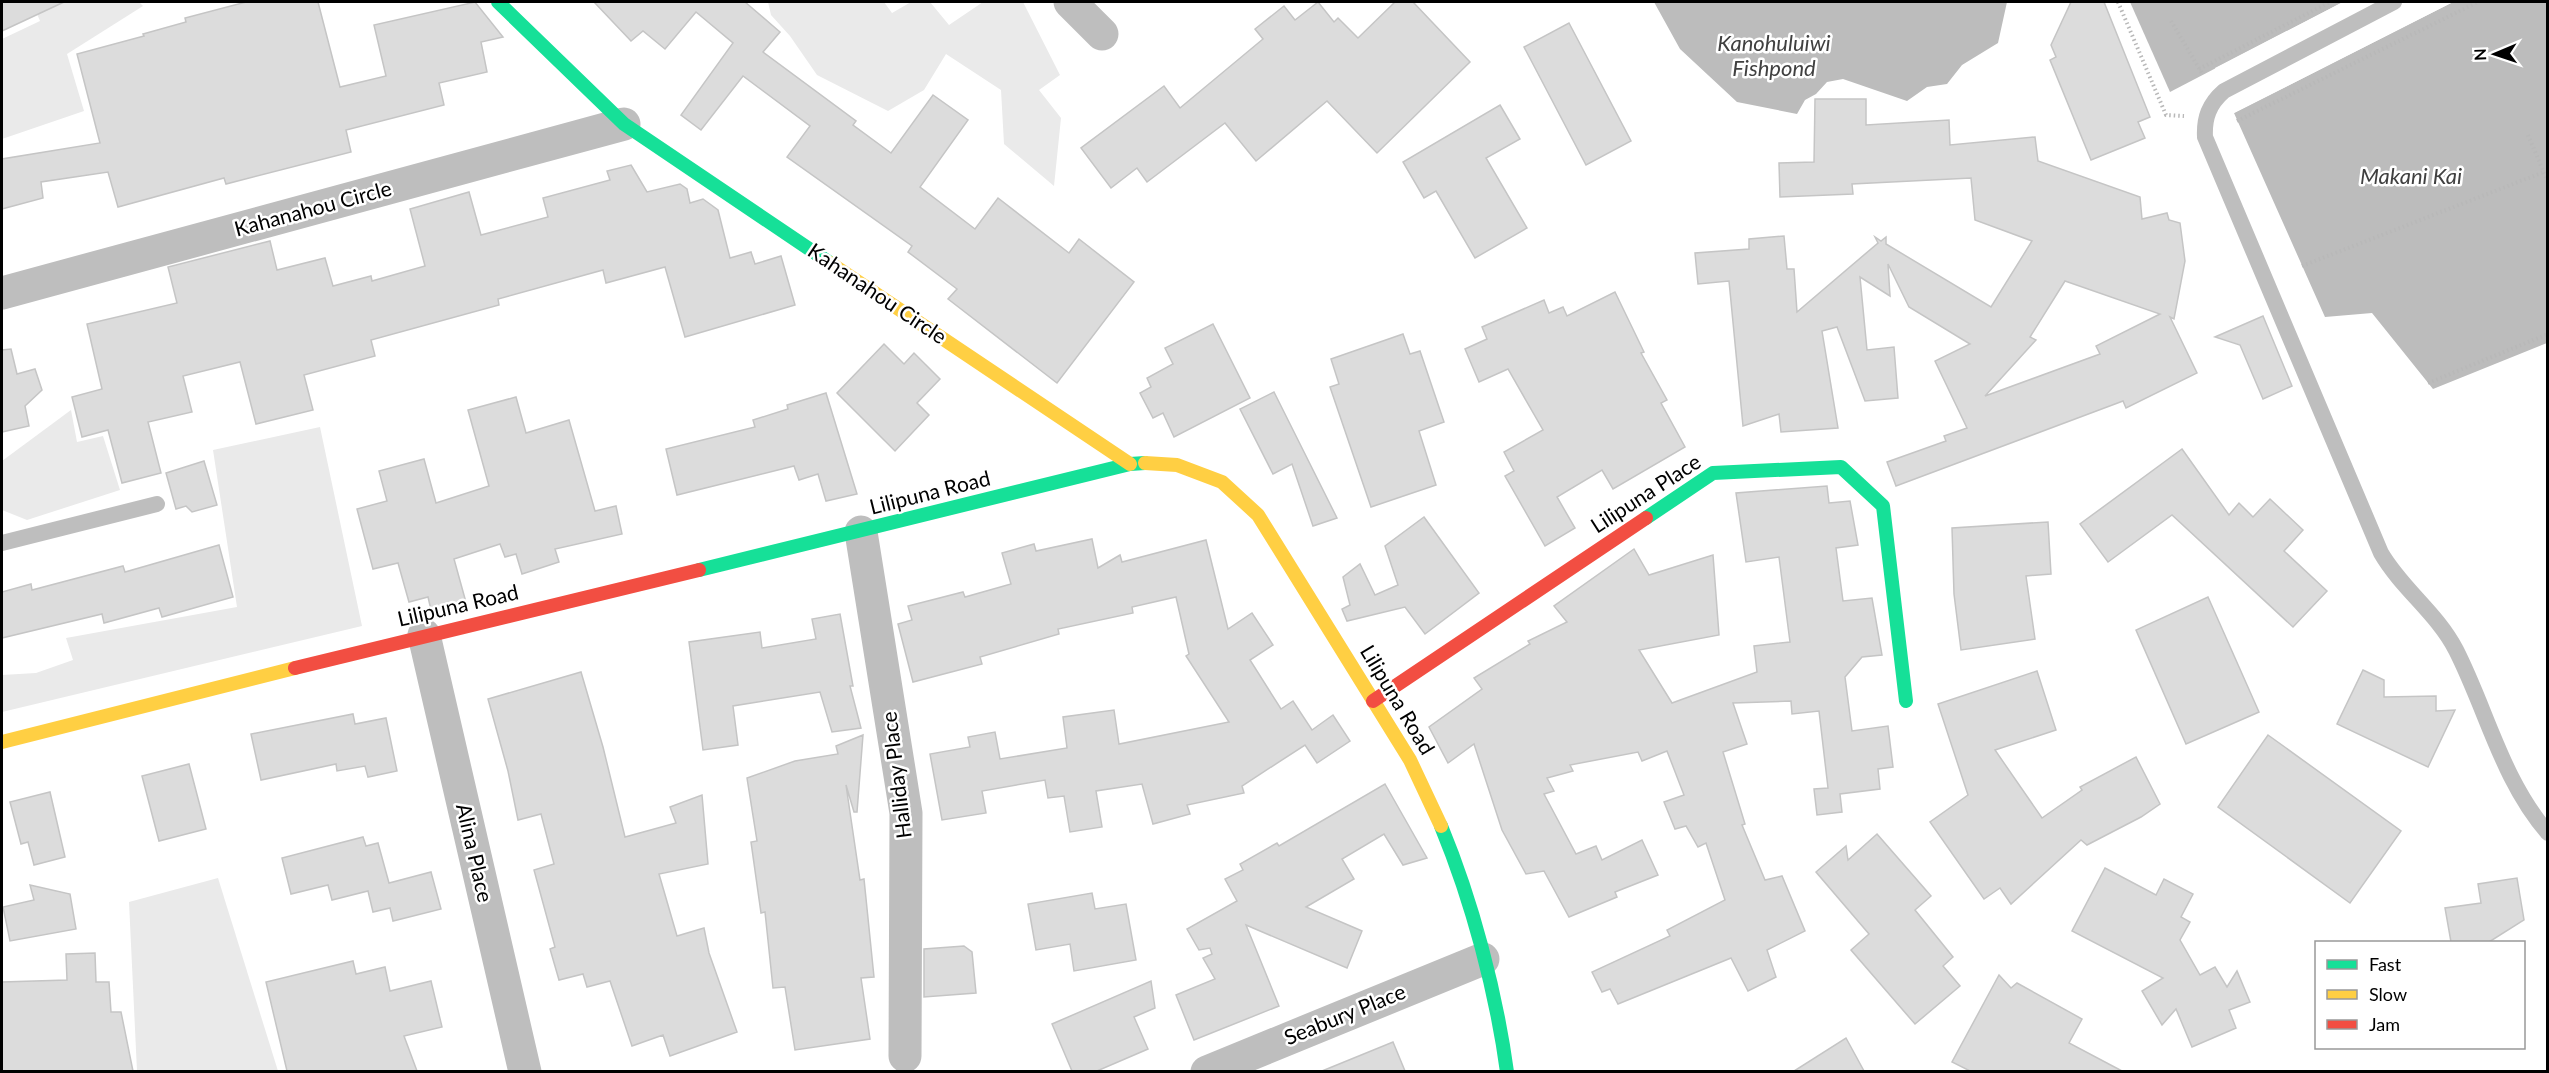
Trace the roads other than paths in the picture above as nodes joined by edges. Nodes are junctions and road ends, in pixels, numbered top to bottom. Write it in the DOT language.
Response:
graph roads {
  1 [pos="498,2"];
  2 [pos="1070,2"];
  3 [pos="2394,2"];
  4 [pos="1102,34"];
  5 [pos="624,124"];
  6 [pos="2,294"];
  7 [pos="1130,464"];
  8 [pos="157,504"];
  9 [pos="861,532"];
  10 [pos="2,543"];
  11 [pos="424,636"];
  12 [pos="1373,701"];
  13 [pos="1906,701"];
  14 [pos="2,742"];
  15 [pos="2547,833"];
  16 [pos="1483,958"];
  17 [pos="905,1056"];
  18 [pos="525,1071"];
  19 [pos="1207,1071"];
  20 [pos="1507,1071"];
  1 -- 5 [label="street, Kahanahou Circle"];
  2 -- 4 [label="street"];
  3 -- 15 [label="lane"];
  5 -- 6 [label="street, Kahanahou Circle"];
  5 -- 7 [label="street, Kahanahou Circle"];
  7 -- 9 [label="street, Lilipuna Road"];
  7 -- 12 [label="street, Lilipuna Road"];
  8 -- 10 [label="lane"];
  9 -- 11 [label="street, Lilipuna Road"];
  9 -- 17 [label="street, Halliday Place"];
  11 -- 14 [label="street, Lilipuna Road"];
  11 -- 18 [label="street, Alina Place"];
  12 -- 13 [label="street, Lilipuna Place"];
  12 -- 16 [label="street, Lilipuna Road"];
  16 -- 19 [label="street, Seabury Place"];
  16 -- 20 [label="street, Lilipuna Road"];
}
